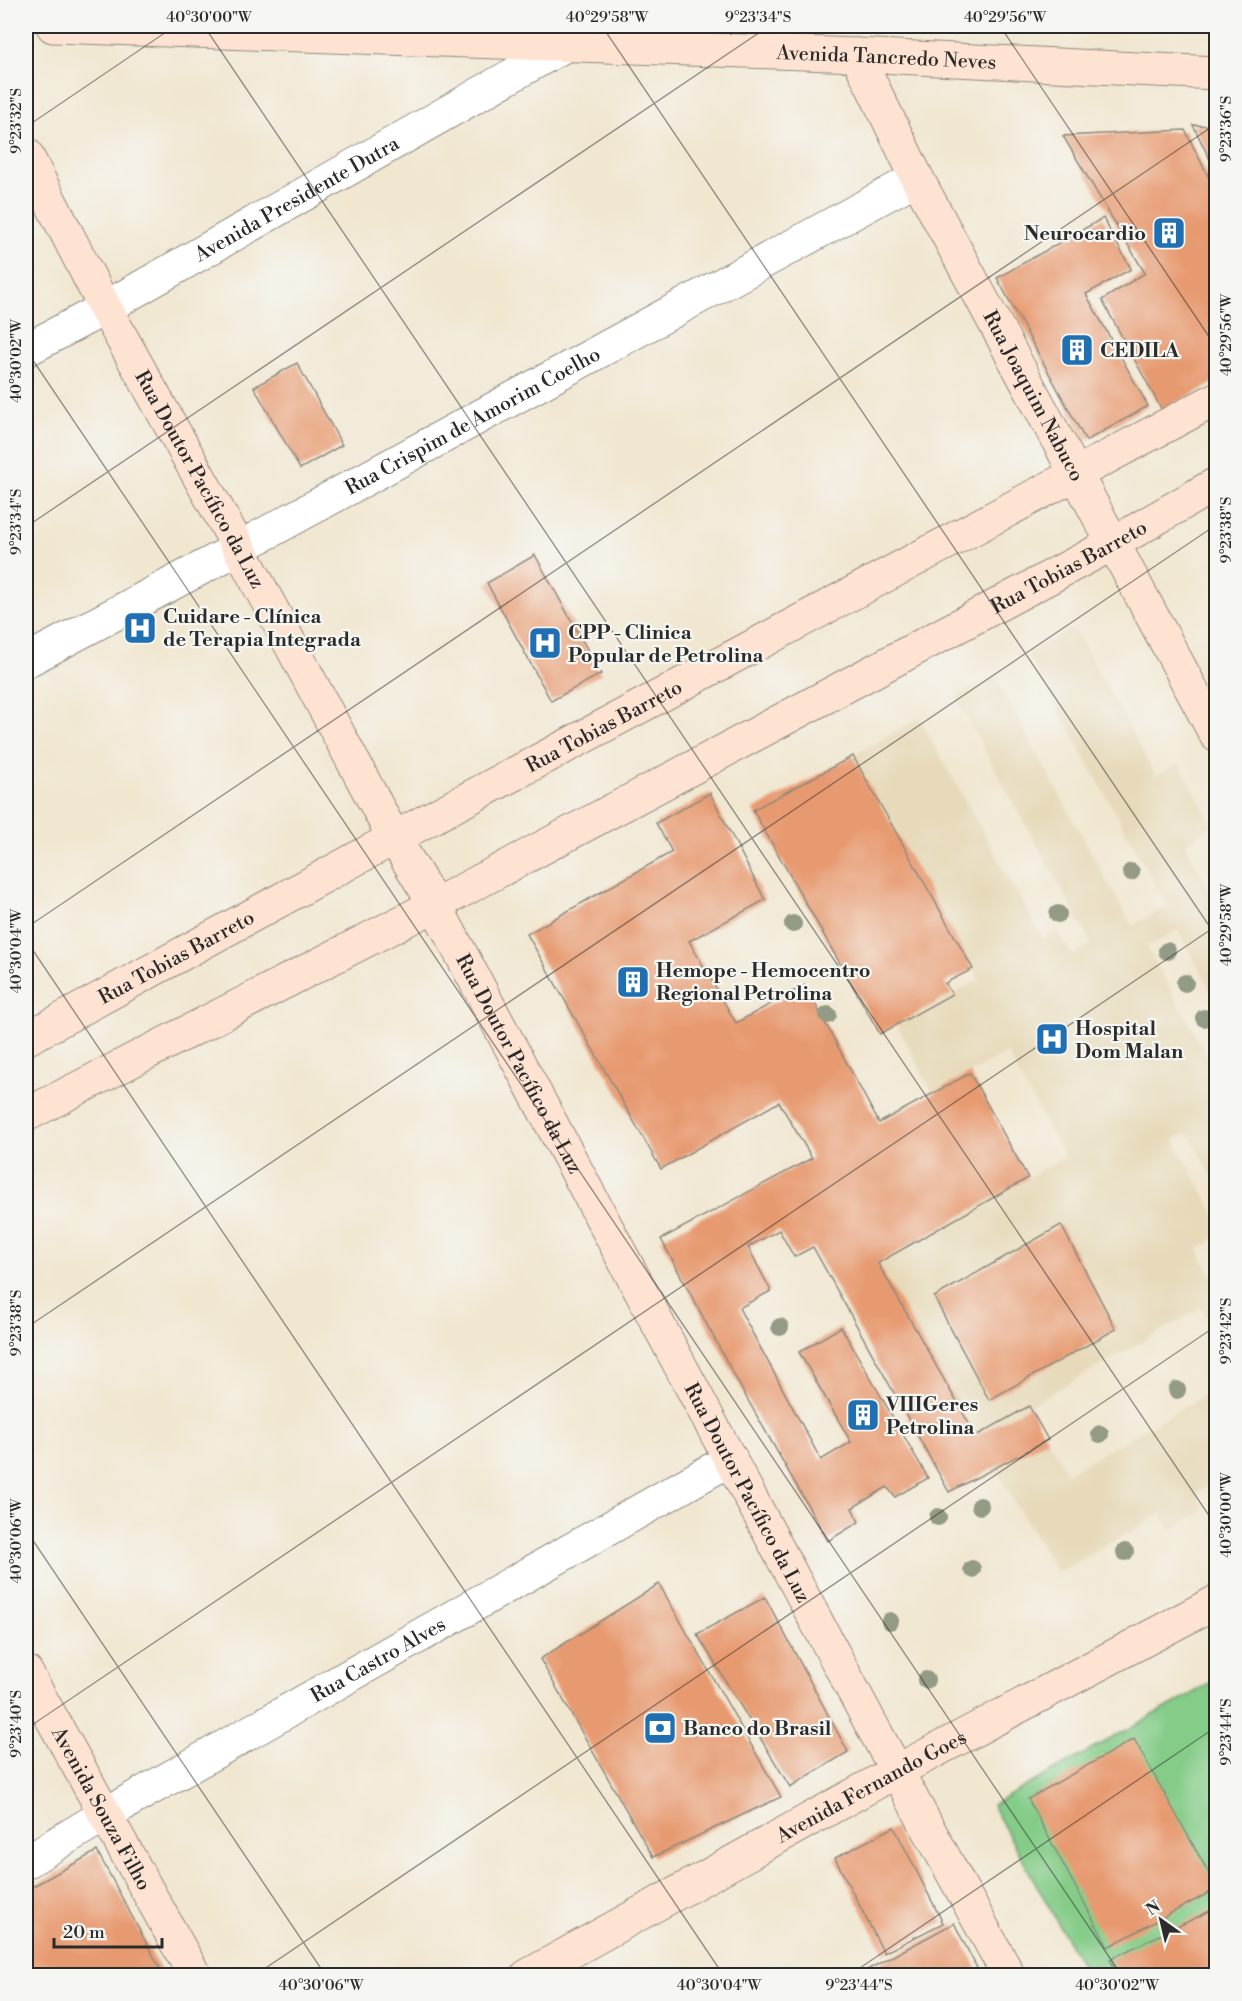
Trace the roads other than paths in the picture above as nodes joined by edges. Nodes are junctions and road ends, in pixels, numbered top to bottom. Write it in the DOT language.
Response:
graph roads {
  1 [pos="53,26"];
  2 [pos="567,44"];
  3 [pos="857,55"];
  4 [pos="1216,73"];
  5 [pos="26,154"];
  6 [pos="916,178"];
  7 [pos="105,309"];
  8 [pos="26,350"];
  9 [pos="1216,399"];
  10 [pos="1075,474"];
  11 [pos="1216,484"];
  12 [pos="1112,544"];
  13 [pos="239,548"];
  14 [pos="26,661"];
  15 [pos="1216,735"];
  16 [pos="394,838"];
  17 [pos="435,905"];
  18 [pos="26,1039"];
  19 [pos="26,1115"];
  20 [pos="731,1459"];
  21 [pos="1216,1602"];
  22 [pos="26,1672"];
  23 [pos="897,1771"];
  24 [pos="106,1814"];
  25 [pos="26,1862"];
  26 [pos="195,1976"];
  27 [pos="527,1976"];
  28 [pos="1009,1976"];
  1 -- 2 [label="street, Avenida Tancredo Neves"];
  2 -- 3 [label="street, Avenida Tancredo Neves"];
  2 -- 7 [label="street, Avenida Presidente Dutra"];
  3 -- 4 [label="street, Avenida Tancredo Neves"];
  3 -- 6 [label="street, Rua Joaquim Nabuco"];
  5 -- 7 [label="street, Rua Doutor Pacífico da Luz"];
  6 -- 10 [label="street, Rua Joaquim Nabuco"];
  6 -- 13 [label="street, Rua Crispim de Amorim Coelho"];
  7 -- 8 [label="street, Avenida Presidente Dutra"];
  7 -- 13 [label="street, Rua Doutor Pacífico da Luz"];
  9 -- 10 [label="street, Rua Tobias Barreto"];
  10 -- 12 [label="street, Rua Joaquim Nabuco"];
  10 -- 16 [label="street, Rua Tobias Barreto"];
  11 -- 12 [label="street, Rua Tobias Barreto"];
  12 -- 15 [label="street, Rua Joaquim Nabuco"];
  12 -- 17 [label="street, Rua Tobias Barreto"];
  13 -- 14 [label="street, Rua Crispim de Amorim Coelho"];
  13 -- 16 [label="street, Rua Doutor Pacífico da Luz"];
  16 -- 17 [label="street, Rua Doutor Pacífico da Luz"];
  16 -- 18 [label="street, Rua Tobias Barreto"];
  17 -- 19 [label="street, Rua Tobias Barreto"];
  17 -- 20 [label="street, Rua Doutor Pacífico da Luz"];
  20 -- 23 [label="street, Rua Doutor Pacífico da Luz"];
  20 -- 24 [label="street, Rua Castro Alves"];
  21 -- 23 [label="street, Avenida Fernando Goes"];
  22 -- 24 [label="street, Avenida Souza Filho"];
  23 -- 27 [label="street, Avenida Fernando Goes"];
  23 -- 28 [label="street, Rua Doutor Pacífico da Luz"];
  24 -- 25 [label="street, Rua Castro Alves"];
  24 -- 26 [label="street, Avenida Souza Filho"];
}
